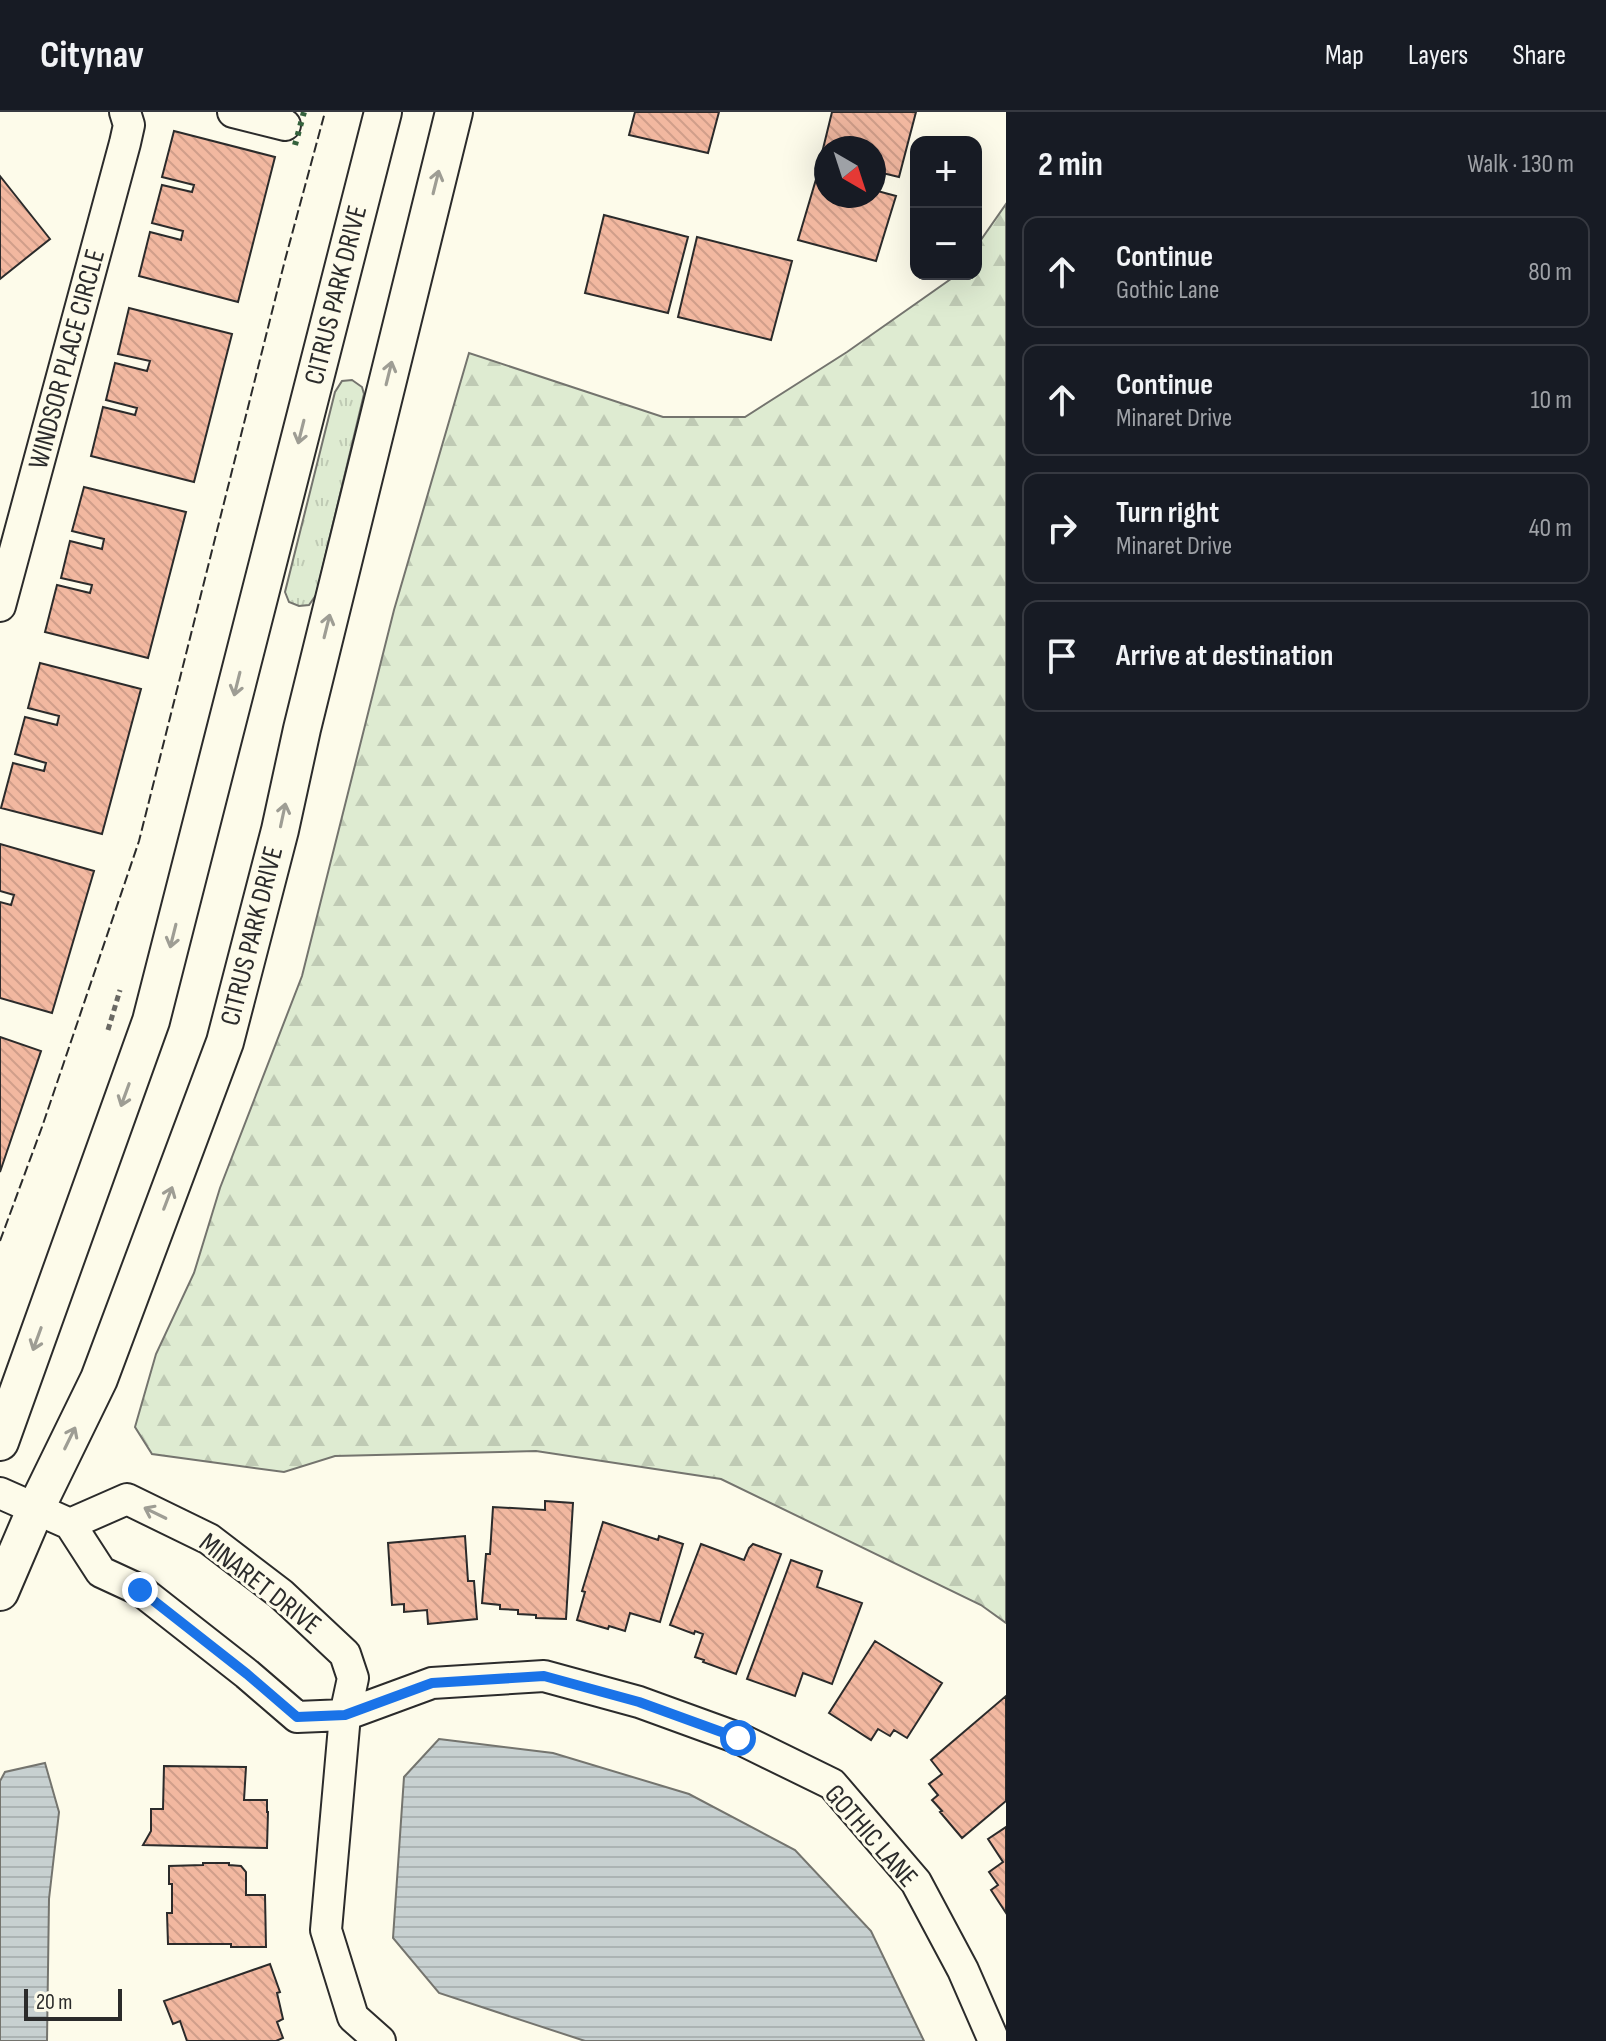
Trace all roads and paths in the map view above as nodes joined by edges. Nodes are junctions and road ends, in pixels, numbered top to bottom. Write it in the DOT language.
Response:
graph roads {
  1 [pos="125,112"];
  2 [pos="233,112"];
  3 [pos="383,112"];
  4 [pos="454,112"];
  5 [pos="285,125"];
  6 [pos="0,606"];
  7 [pos="122,985"];
  8 [pos="105,1040"];
  9 [pos="0,1442"];
  10 [pos="0,1493"];
  11 [pos="36,1508"];
  12 [pos="70,1524"];
  13 [pos="0,1592"];
  14 [pos="345,1715"];
  15 [pos="380,2041"];
  16 [pos="994,2041"];
  1 -- 6 [label="street, WINDSOR PLACE CIRCLE"];
  2 -- 5 [label="street"];
  3 -- 9 [label="street, CITRUS PARK DRIVE, one-way"];
  11 -- 4 [label="street, CITRUS PARK DRIVE, one-way"];
  7 -- 8 [label="path"];
  10 -- 11 [label="street"];
  11 -- 12 [label="street"];
  11 -- 13 [label="street, CITRUS PARK DRIVE"];
  12 -- 14 [label="street"];
  14 -- 12 [label="street, MINARET DRIVE, one-way"];
  14 -- 15 [label="street, MINARET DRIVE"];
  14 -- 16 [label="street, GOTHIC LANE"];
}
